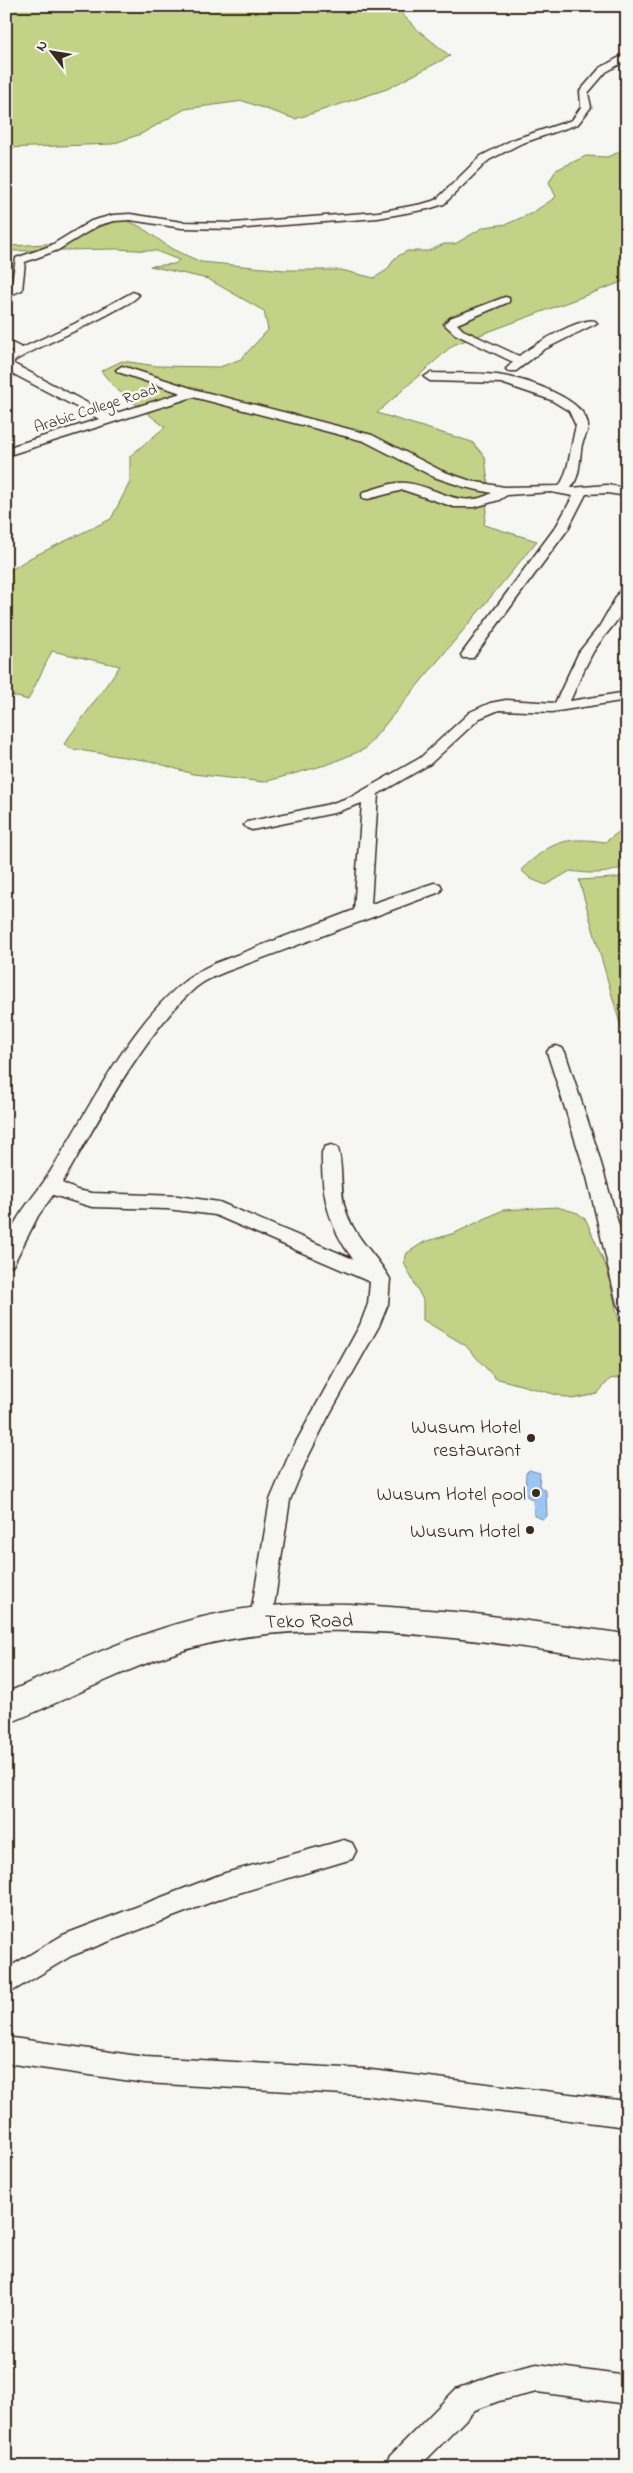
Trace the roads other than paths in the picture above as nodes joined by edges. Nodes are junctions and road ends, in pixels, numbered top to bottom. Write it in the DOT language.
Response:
graph roads {
  1 [pos="627,56"];
  2 [pos="611,64"];
  3 [pos="627,68"];
  4 [pos="6,294"];
  5 [pos="133,295"];
  6 [pos="505,300"];
  7 [pos="591,323"];
  8 [pos="6,343"];
  9 [pos="21,352"];
  10 [pos="520,361"];
  11 [pos="122,370"];
  12 [pos="430,377"];
  13 [pos="502,379"];
  14 [pos="193,393"];
  15 [pos="108,419"];
  16 [pos="6,452"];
  17 [pos="562,490"];
  18 [pos="504,491"];
  19 [pos="627,492"];
  20 [pos="580,493"];
  21 [pos="368,495"];
  22 [pos="627,590"];
  23 [pos="623,605"];
  24 [pos="468,654"];
  25 [pos="627,696"];
  26 [pos="560,707"];
  27 [pos="370,793"];
  28 [pos="252,825"];
  29 [pos="434,888"];
  30 [pos="362,912"];
  31 [pos="556,1052"];
  32 [pos="331,1152"];
  33 [pos="51,1184"];
  34 [pos="6,1260"];
  35 [pos="380,1279"];
  36 [pos="627,1304"];
  37 [pos="261,1619"];
  38 [pos="627,1648"];
  39 [pos="6,1709"];
  40 [pos="344,1851"];
  41 [pos="6,1983"];
  42 [pos="6,2050"];
  43 [pos="627,2114"];
  44 [pos="627,2390"];
  45 [pos="399,2467"];
  1 -- 2 [label="street"];
  2 -- 3 [label="street"];
  2 -- 4 [label="street"];
  5 -- 9 [label="street"];
  6 -- 10 [label="street"];
  7 -- 10 [label="street"];
  8 -- 9 [label="street"];
  9 -- 15 [label="street"];
  10 -- 13 [label="street"];
  11 -- 14 [label="street"];
  12 -- 13 [label="street"];
  13 -- 17 [label="street"];
  14 -- 15 [label="street, Arabic College Road"];
  14 -- 18 [label="street"];
  15 -- 16 [label="street, Arabic College Road"];
  17 -- 18 [label="street"];
  17 -- 20 [label="street"];
  18 -- 21 [label="street"];
  19 -- 20 [label="street"];
  20 -- 24 [label="street"];
  22 -- 23 [label="street"];
  23 -- 26 [label="street"];
  25 -- 26 [label="street"];
  26 -- 27 [label="street"];
  27 -- 28 [label="street"];
  27 -- 30 [label="street"];
  29 -- 30 [label="street"];
  30 -- 33 [label="street"];
  31 -- 36 [label="street"];
  32 -- 35 [label="street"];
  33 -- 34 [label="street"];
  33 -- 35 [label="street"];
  35 -- 37 [label="street"];
  37 -- 38 [label="street, Teko Road"];
  37 -- 39 [label="street, Teko Road"];
  40 -- 41 [label="street"];
  42 -- 43 [label="street"];
  44 -- 45 [label="street"];
}
